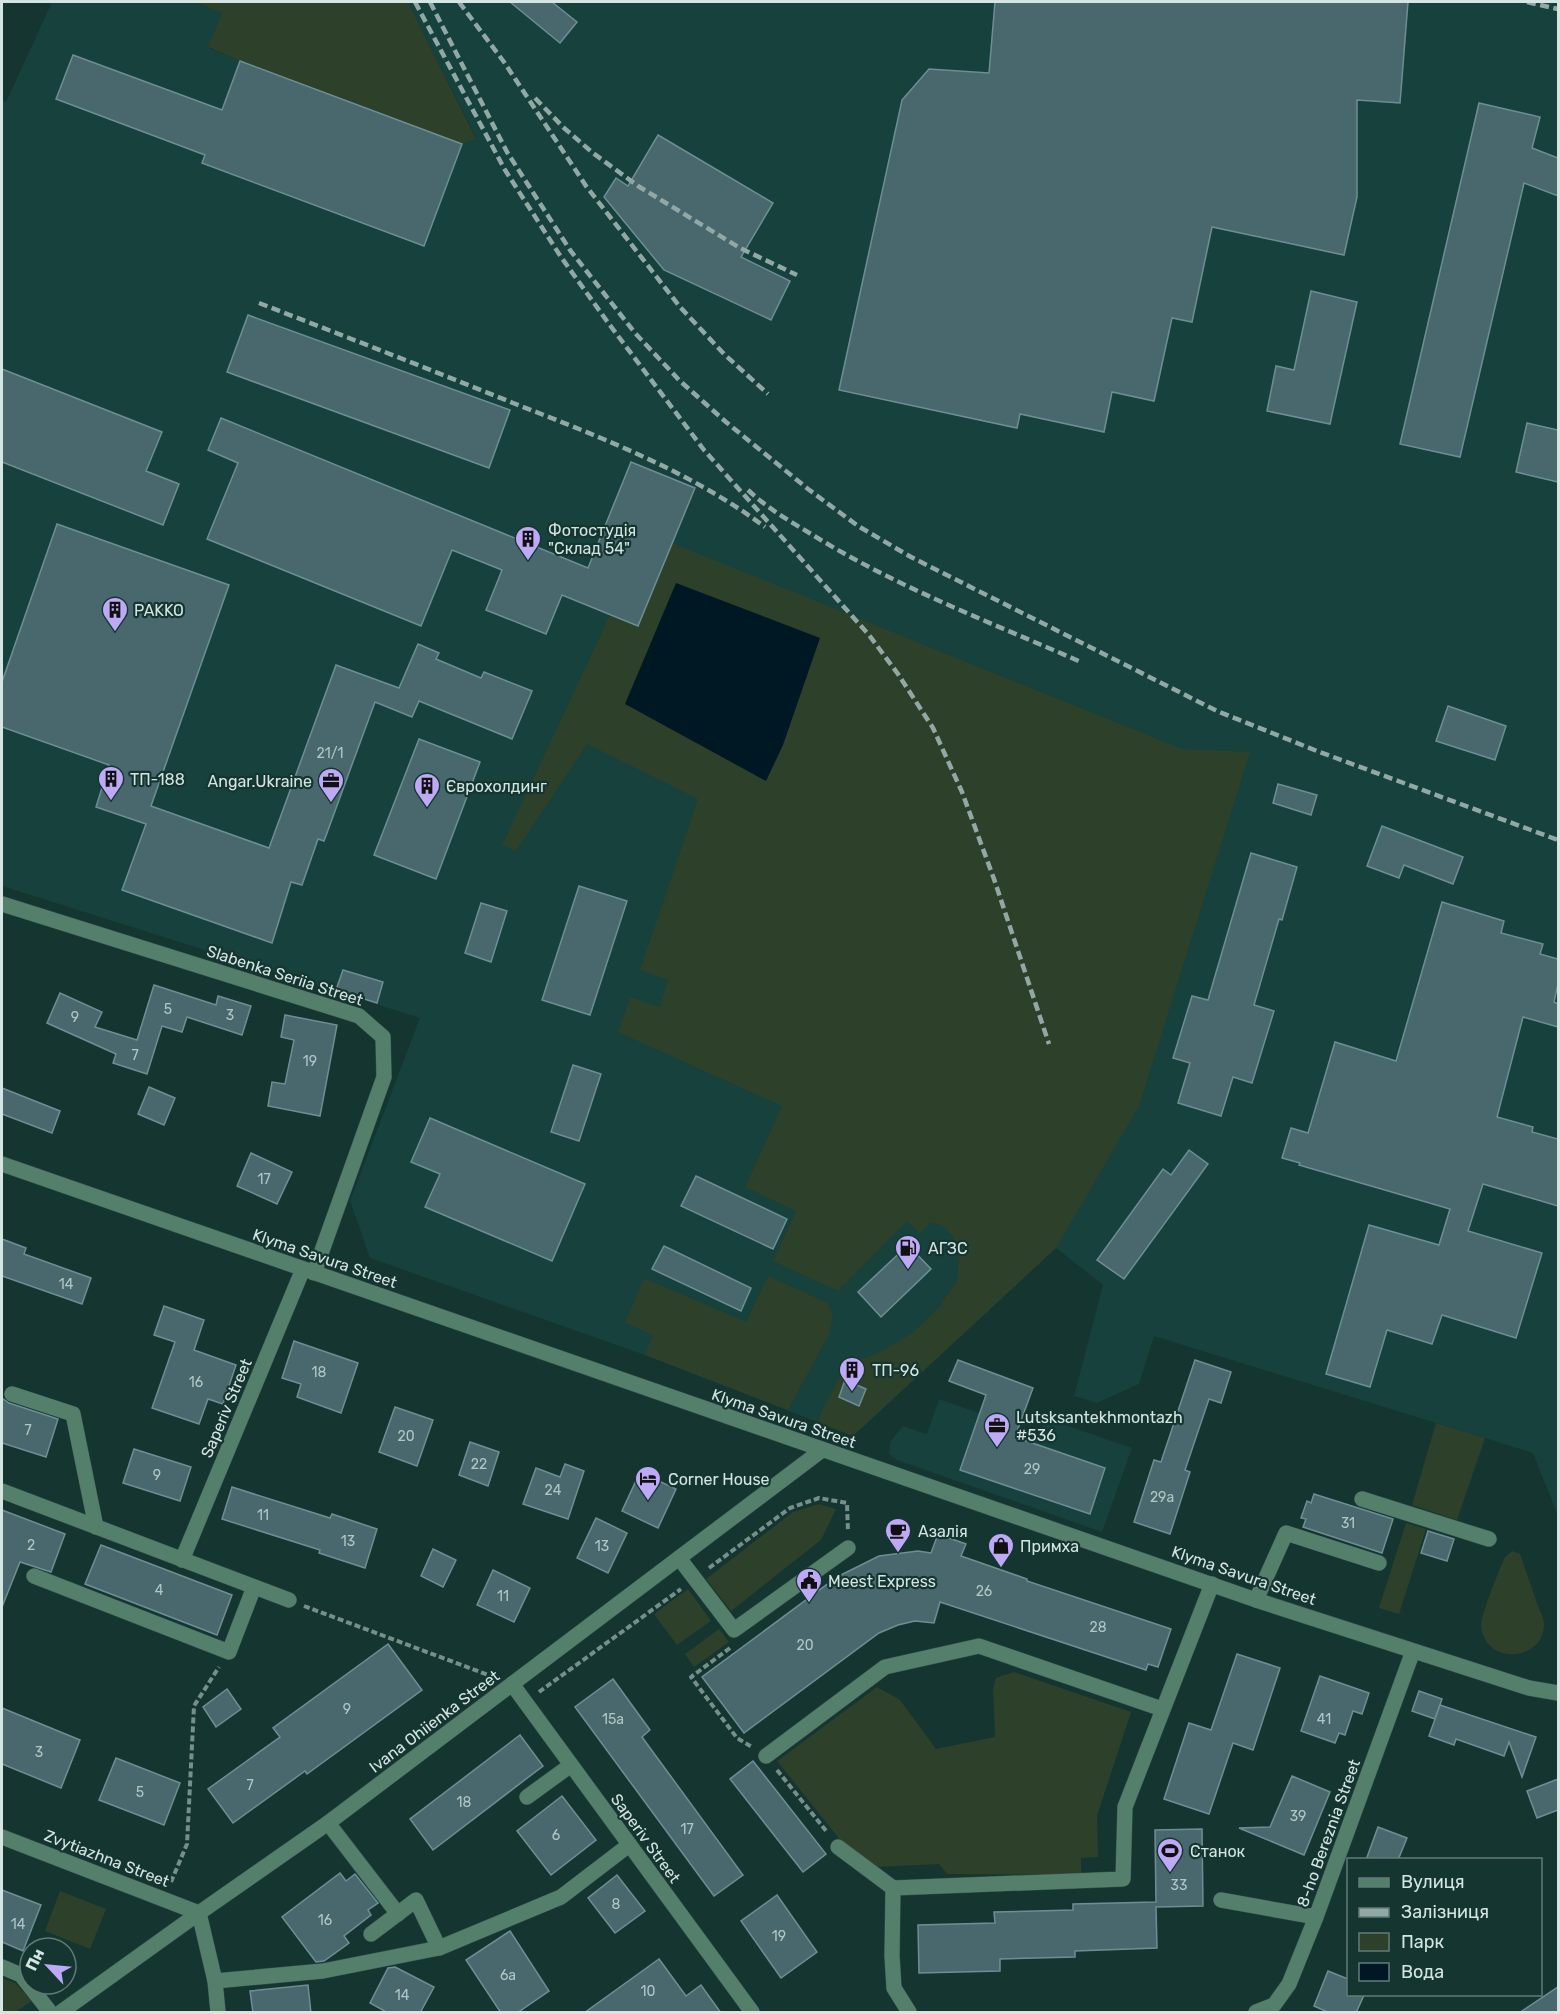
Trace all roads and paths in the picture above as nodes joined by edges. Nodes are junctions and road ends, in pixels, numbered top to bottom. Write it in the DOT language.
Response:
graph roads {
  1 [pos="2,904"];
  2 [pos="2,1164"];
  3 [pos="308,1271"];
  4 [pos="12,1394"];
  5 [pos="822,1450"];
  6 [pos="2,1491"];
  7 [pos="1362,1499"];
  8 [pos="96,1527"];
  9 [pos="1490,1539"];
  10 [pos="848,1548"];
  11 [pos="679,1558"];
  12 [pos="182,1560"];
  13 [pos="1379,1563"];
  14 [pos="34,1576"];
  15 [pos="1212,1584"];
  16 [pos="254,1587"];
  17 [pos="289,1600"];
  18 [pos="1256,1600"];
  19 [pos="734,1630"];
  20 [pos="1413,1651"];
  21 [pos="229,1652"];
  22 [pos="512,1684"];
  23 [pos="1558,1693"];
  24 [pos="1162,1709"];
  25 [pos="766,1756"];
  26 [pos="571,1765"];
  27 [pos="527,1797"];
  28 [pos="328,1823"];
  29 [pos="2,1837"];
  30 [pos="629,1845"];
  31 [pos="838,1847"];
  32 [pos="893,1888"];
  33 [pos="163,1899"];
  34 [pos="1221,1900"];
  35 [pos="199,1913"];
  36 [pos="398,1914"];
  37 [pos="1316,1917"];
  38 [pos="371,1934"];
  39 [pos="439,1948"];
  40 [pos="2,1967"];
  41 [pos="215,1980"];
  42 [pos="1276,2009"];
  43 [pos="50,2013"];
  44 [pos="61,2013"];
  45 [pos="218,2013"];
  46 [pos="752,2013"];
  47 [pos="909,2013"];
  48 [pos="1256,2013"];
  1 -- 3 [label="street, Slabenka Seriia Street"];
  2 -- 3 [label="street, Klyma Savura Street"];
  3 -- 5 [label="street, Klyma Savura Street"];
  3 -- 12 [label="street, Saperiv Street"];
  4 -- 8 [label="street"];
  5 -- 11 [label="street, Ivana Ohiienka Street"];
  5 -- 15 [label="street, Klyma Savura Street"];
  6 -- 8 [label="street"];
  7 -- 9 [label="street"];
  8 -- 12 [label="street"];
  10 -- 19 [label="street"];
  11 -- 19 [label="street"];
  11 -- 22 [label="street, Ivana Ohiienka Street"];
  12 -- 16 [label="street"];
  13 -- 18 [label="street"];
  14 -- 21 [label="street"];
  15 -- 18 [label="street, Klyma Savura Street"];
  15 -- 24 [label="street"];
  16 -- 17 [label="street"];
  16 -- 21 [label="street"];
  17 -- 22 [label="path"];
  18 -- 20 [label="street, Klyma Savura Street"];
  19 -- 25 [label="path"];
  20 -- 23 [label="street, Klyma Savura Street"];
  20 -- 37 [label="street, 8-ho Bereznia Street"];
  21 -- 33 [label="path"];
  22 -- 26 [label="street, Saperiv Street"];
  22 -- 28 [label="street, Ivana Ohiienka Street"];
  24 -- 25 [label="street"];
  24 -- 32 [label="street"];
  25 -- 31 [label="path"];
  26 -- 27 [label="street"];
  26 -- 30 [label="street, Saperiv Street"];
  28 -- 35 [label="street, Ivana Ohiienka Street"];
  28 -- 36 [label="street"];
  29 -- 33 [label="street, Zvytiazhna Street"];
  30 -- 39 [label="street"];
  30 -- 46 [label="street, Saperiv Street"];
  31 -- 32 [label="street"];
  32 -- 47 [label="street"];
  33 -- 35 [label="street, Zvytiazhna Street"];
  34 -- 37 [label="street"];
  35 -- 41 [label="street"];
  35 -- 44 [label="street, Ivana Ohiienka Street"];
  36 -- 38 [label="street"];
  36 -- 39 [label="street"];
  37 -- 42 [label="street, 8-ho Bereznia Street"];
  39 -- 41 [label="street"];
  40 -- 43 [label="street"];
  41 -- 45 [label="street"];
  42 -- 48 [label="street, 8-ho Bereznia Street"];
}
